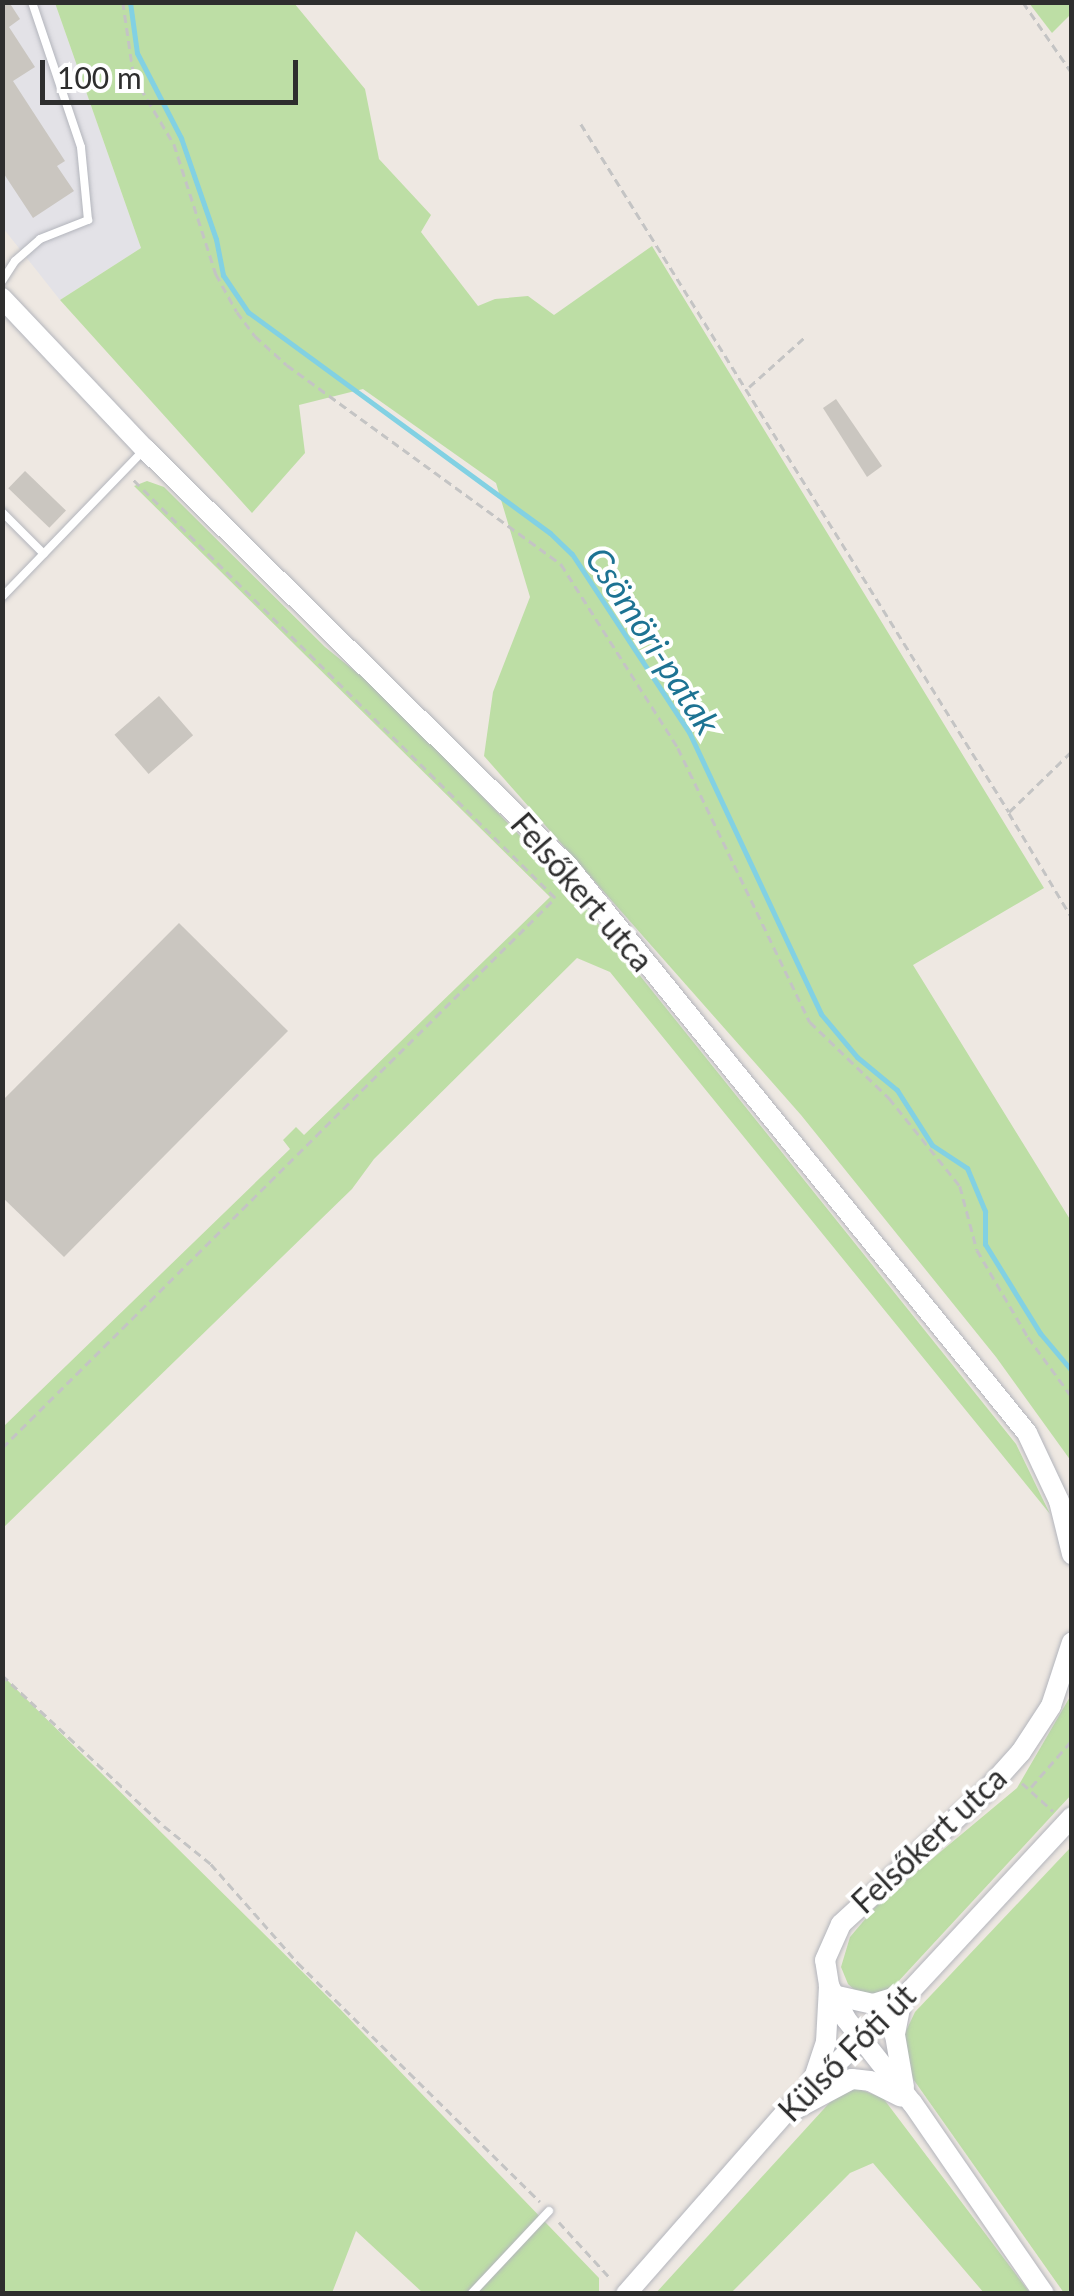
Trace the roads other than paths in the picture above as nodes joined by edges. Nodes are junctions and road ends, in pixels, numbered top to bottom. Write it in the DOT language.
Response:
graph roads {
  1 [pos="32,2"];
  2 [pos="2,281"];
  3 [pos="2,298"];
  4 [pos="146,449"];
  5 [pos="2,512"];
  6 [pos="44,554"];
  7 [pos="2,597"];
  8 [pos="1072,1554"];
  9 [pos="1072,1642"];
  10 [pos="1068,1820"];
  11 [pos="831,1990"];
  12 [pos="906,1996"];
  13 [pos="861,2040"];
  14 [pos="812,2085"];
  15 [pos="908,2098"];
  16 [pos="786,2113"];
  17 [pos="549,2212"];
  18 [pos="471,2294"];
  19 [pos="626,2294"];
  20 [pos="1044,2294"];
  1 -- 2 [label="lane"];
  3 -- 4 [label="street, Felsőkert utca"];
  4 -- 6 [label="lane"];
  4 -- 8 [label="street, Felsőkert utca"];
  5 -- 6 [label="lane"];
  6 -- 7 [label="lane"];
  9 -- 11 [label="street, Felsőkert utca"];
  10 -- 12 [label="street, Külső Fóti út"];
  11 -- 12 [label="street"];
  11 -- 13 [label="street"];
  11 -- 14 [label="street, Felsőkert utca"];
  12 -- 13 [label="street, Külső Fóti út"];
  12 -- 15 [label="street"];
  13 -- 14 [label="street, Külső Fóti út"];
  13 -- 15 [label="street"];
  14 -- 16 [label="street, Külső Fóti út"];
  15 -- 16 [label="street"];
  15 -- 20 [label="street"];
  16 -- 19 [label="street, Külső Fóti út"];
  17 -- 18 [label="lane"];
}
